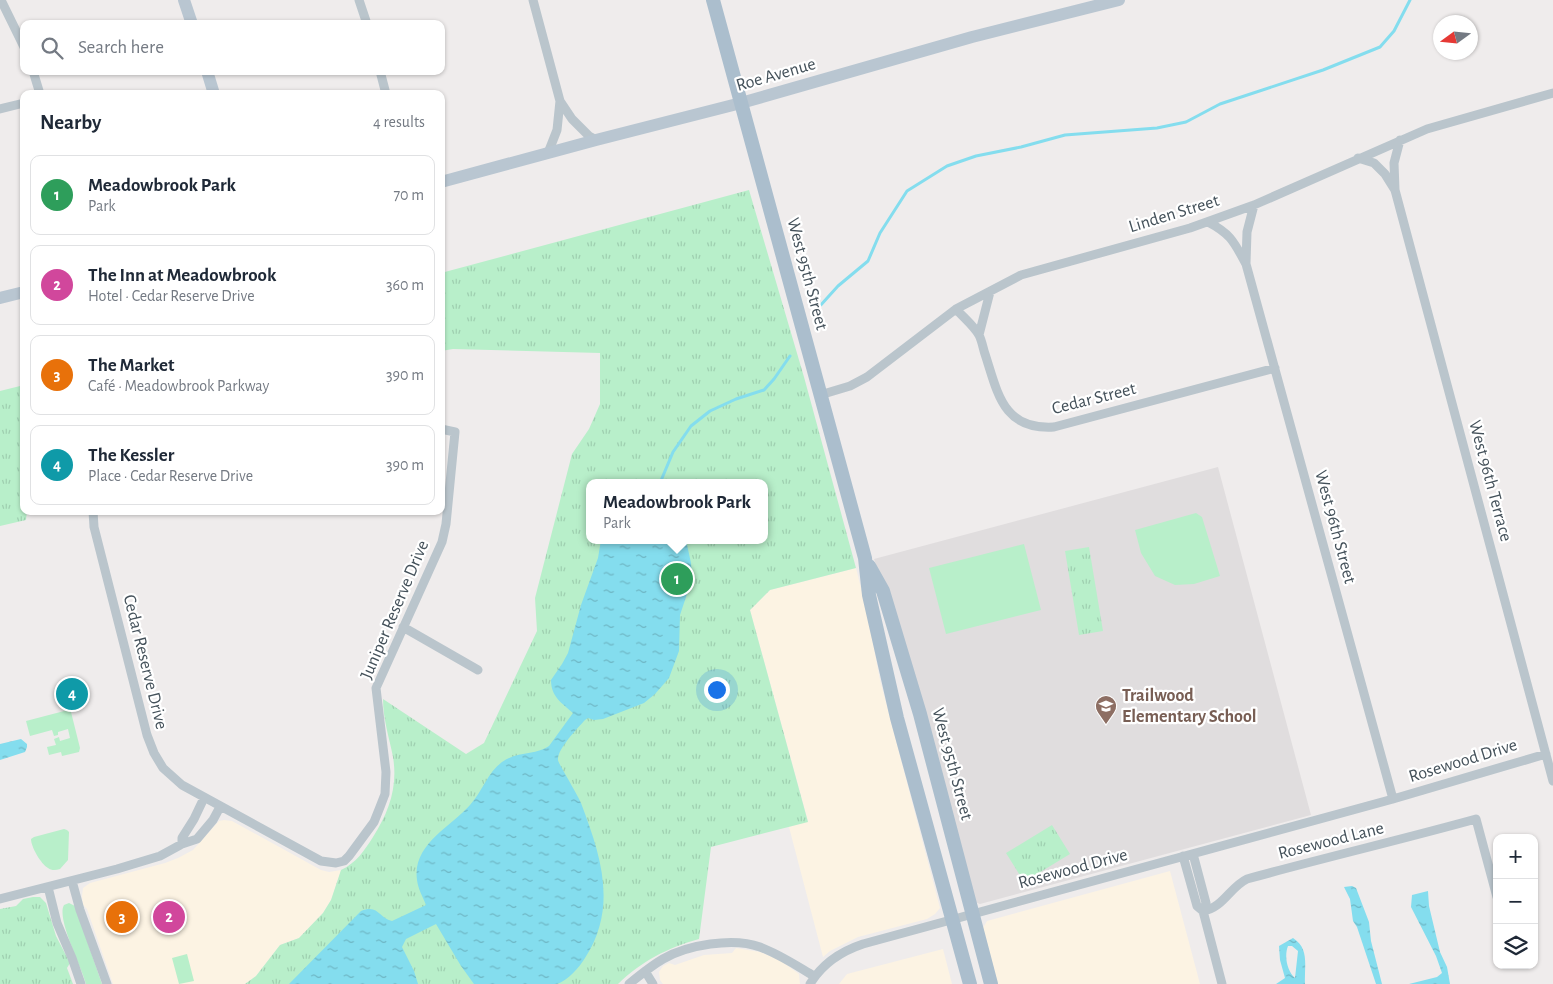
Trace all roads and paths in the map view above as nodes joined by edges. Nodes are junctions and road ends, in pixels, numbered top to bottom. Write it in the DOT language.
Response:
graph roads {
  1 [pos="1,0"];
  2 [pos="184,0"];
  3 [pos="359,0"];
  4 [pos="533,0"];
  5 [pos="713,0"];
  6 [pos="1119,0"];
  7 [pos="191,20"];
  8 [pos="365,20"];
  9 [pos="20,39"];
  10 [pos="34,75"];
  11 [pos="209,75"];
  12 [pos="381,75"];
  13 [pos="39,90"];
  14 [pos="213,90"];
  15 [pos="385,90"];
  16 [pos="1553,93"];
  17 [pos="560,101"];
  18 [pos="741,103"];
  19 [pos="20,104"];
  20 [pos="0,109"];
  21 [pos="596,140"];
  22 [pos="1400,140"];
  23 [pos="548,153"];
  24 [pos="1358,158"];
  25 [pos="445,181"];
  26 [pos="1395,190"];
  27 [pos="1254,206"];
  28 [pos="1208,222"];
  29 [pos="1246,264"];
  30 [pos="990,292"];
  31 [pos="20,293"];
  32 [pos="0,298"];
  33 [pos="956,309"];
  34 [pos="979,335"];
  35 [pos="1275,368"];
  36 [pos="820,395"];
  37 [pos="445,430"];
  38 [pos="93,515"];
  39 [pos="865,558"];
  40 [pos="403,627"];
  41 [pos="478,670"];
  42 [pos="1546,754"];
  43 [pos="1553,781"];
  44 [pos="204,798"];
  45 [pos="1393,799"];
  46 [pos="220,807"];
  47 [pos="182,844"];
  48 [pos="1193,854"];
  49 [pos="1183,856"];
  50 [pos="72,881"];
  51 [pos="1493,882"];
  52 [pos="48,888"];
  53 [pos="0,899"];
  54 [pos="1203,912"];
  55 [pos="972,914"];
  56 [pos="952,919"];
  57 [pos="645,971"];
  58 [pos="812,980"];
  59 [pos="81,984"];
  60 [pos="107,984"];
  61 [pos="629,984"];
  62 [pos="653,984"];
  63 [pos="970,984"];
  64 [pos="992,984"];
  65 [pos="1222,984"];
  1 -- 9 [label="street"];
  2 -- 7 [label="main road"];
  3 -- 8 [label="street"];
  4 -- 17 [label="street"];
  5 -- 18 [label="main road, West 95th Street"];
  6 -- 18 [label="main road, Roe Avenue"];
  10 -- 13 [label="street"];
  11 -- 14 [label="main road"];
  12 -- 15 [label="street"];
  16 -- 22 [label="street, Linden Street"];
  17 -- 21 [label="street"];
  17 -- 23 [label="street"];
  18 -- 21 [label="main road, Roe Avenue"];
  18 -- 36 [label="main road, West 95th Street"];
  19 -- 20 [label="street"];
  21 -- 23 [label="main road, Roe Avenue"];
  22 -- 24 [label="street, Linden Street"];
  22 -- 26 [label="street, West 96th Terrace"];
  23 -- 25 [label="main road, Roe Avenue"];
  24 -- 26 [label="street, West 96th Terrace"];
  24 -- 27 [label="street, Linden Street"];
  26 -- 42 [label="street, West 96th Terrace"];
  27 -- 28 [label="street, Linden Street"];
  27 -- 29 [label="street, West 96th Street"];
  28 -- 29 [label="street, West 96th Street"];
  28 -- 30 [label="street, Linden Street"];
  29 -- 35 [label="street, West 96th Street"];
  30 -- 33 [label="street, Linden Street"];
  30 -- 34 [label="street"];
  31 -- 32 [label="main road"];
  33 -- 34 [label="street, Cedar Street"];
  33 -- 36 [label="street, Linden Street"];
  34 -- 35 [label="street, Cedar Street"];
  35 -- 45 [label="street, West 96th Street"];
  36 -- 39 [label="main road, West 95th Street"];
  37 -- 40 [label="street, Juniper Reserve Drive"];
  38 -- 44 [label="street, Cedar Reserve Drive"];
  39 -- 55 [label="main road, West 95th Street"];
  39 -- 56 [label="main road, West 95th Street"];
  40 -- 41 [label="street"];
  40 -- 46 [label="street, Juniper Reserve Drive"];
  42 -- 43 [label="street, West 96th Terrace"];
  42 -- 45 [label="street, Rosewood Drive"];
  44 -- 46 [label="street, Cedar Reserve Drive"];
  44 -- 47 [label="street"];
  45 -- 48 [label="street, Rosewood Drive"];
  46 -- 47 [label="street"];
  47 -- 50 [label="street"];
  48 -- 49 [label="street, Rosewood Drive"];
  48 -- 54 [label="street"];
  49 -- 54 [label="street"];
  49 -- 55 [label="street, Rosewood Drive"];
  50 -- 52 [label="street"];
  50 -- 60 [label="street"];
  51 -- 54 [label="street, Rosewood Lane"];
  52 -- 53 [label="street"];
  52 -- 59 [label="street"];
  54 -- 65 [label="street"];
  55 -- 56 [label="street, Rosewood Drive"];
  55 -- 64 [label="main road, West 95th Street"];
  56 -- 58 [label="street, Rosewood Drive"];
  56 -- 63 [label="main road, West 95th Street"];
  57 -- 58 [label="street, Rosewood Drive"];
  57 -- 61 [label="street, Rosewood Drive"];
  57 -- 62 [label="street"];
}
